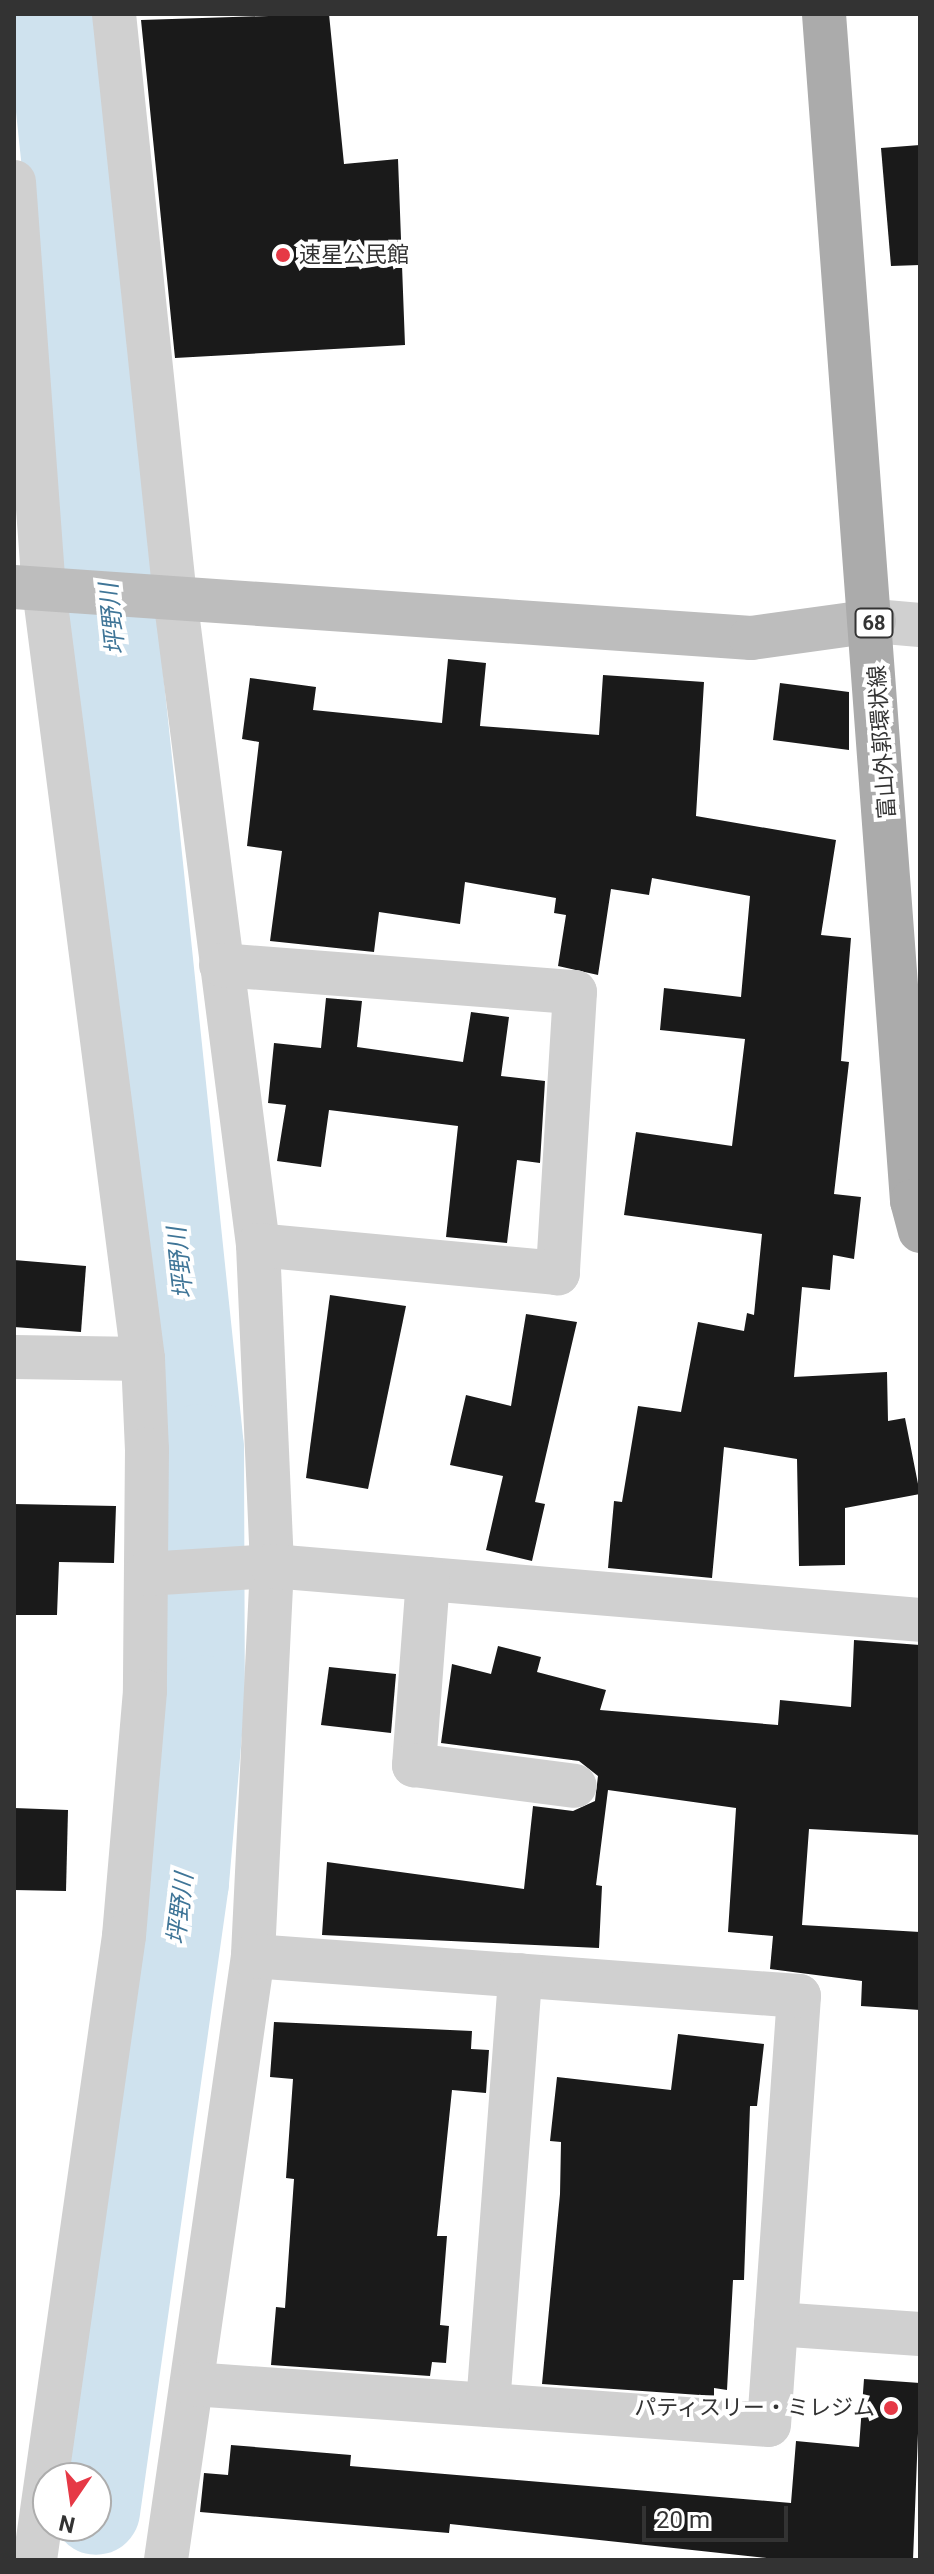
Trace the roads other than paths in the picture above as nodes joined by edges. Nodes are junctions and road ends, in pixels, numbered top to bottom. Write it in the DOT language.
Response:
graph roads {
  1 [pos="114,14"];
  2 [pos="824,14"];
  3 [pos="14,182"];
  4 [pos="29,588"];
  5 [pos="175,597"];
  6 [pos="874,621"];
  7 [pos="920,625"];
  8 [pos="221,965"];
  9 [pos="920,1231"];
  10 [pos="258,1245"];
  11 [pos="14,1357"];
  12 [pos="143,1359"];
  13 [pos="272,1566"];
  14 [pos="146,1574"];
  15 [pos="428,1579"];
  16 [pos="920,1620"];
  17 [pos="575,1786"];
  18 [pos="253,1956"];
  19 [pos="520,1975"];
  20 [pos="776,2324"];
  21 [pos="920,2334"];
  22 [pos="192,2384"];
  23 [pos="488,2405"];
  24 [pos="35,2560"];
  25 [pos="166,2560"];
  1 -- 5 [label="street"];
  2 -- 6 [label="main road, 富山外郭環状線 / 68"];
  3 -- 4 [label="street"];
  4 -- 5 [label="street"];
  4 -- 12 [label="street"];
  5 -- 6 [label="street"];
  5 -- 8 [label="street"];
  6 -- 7 [label="street"];
  6 -- 9 [label="main road, 富山外郭環状線 / 68"];
  8 -- 10 [label="street"];
  8 -- 10 [label="street"];
  10 -- 13 [label="street"];
  11 -- 12 [label="street"];
  12 -- 14 [label="street"];
  13 -- 14 [label="street"];
  13 -- 15 [label="street"];
  13 -- 18 [label="street"];
  14 -- 24 [label="street"];
  15 -- 16 [label="street"];
  15 -- 17 [label="street"];
  18 -- 19 [label="street"];
  18 -- 22 [label="street"];
  19 -- 20 [label="street"];
  19 -- 23 [label="street"];
  20 -- 21 [label="street"];
  20 -- 23 [label="street"];
  22 -- 23 [label="street"];
  22 -- 25 [label="street"];
}
